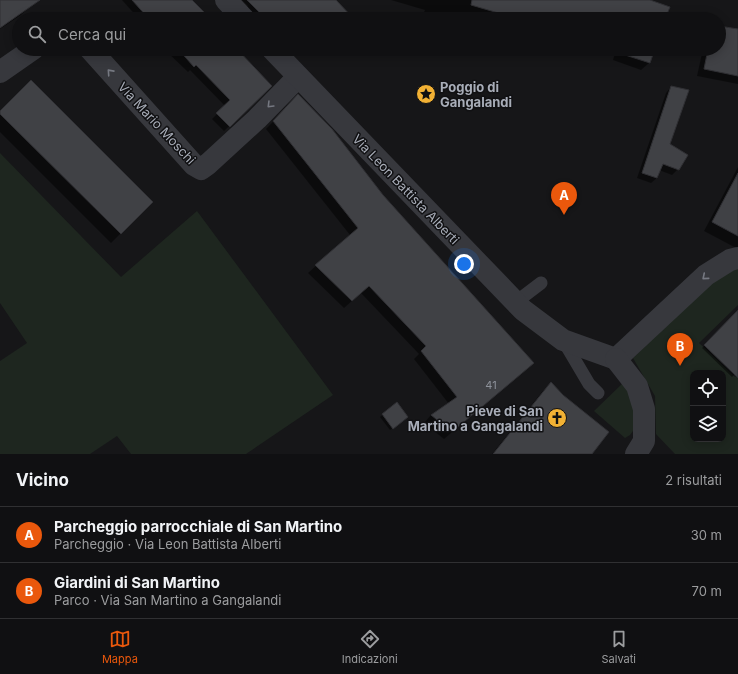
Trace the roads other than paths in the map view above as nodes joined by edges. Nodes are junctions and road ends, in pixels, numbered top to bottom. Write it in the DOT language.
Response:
graph roads {
  1 [pos="226,0"];
  2 [pos="237,12"];
  3 [pos="22,56"];
  4 [pos="96,56"];
  5 [pos="278,56"];
  6 [pos="0,72"];
  7 [pos="298,77"];
  8 [pos="738,258"];
  9 [pos="540,283"];
  10 [pos="516,302"];
  11 [pos="563,340"];
  12 [pos="616,359"];
  13 [pos="598,393"];
  14 [pos="636,454"];
  1 -- 2 [label="street"];
  3 -- 6 [label="street"];
  7 -- 4 [label="street, Via Mario Moschi, one-way"];
  5 -- 7 [label="street, Via Leon Battista Alberti"];
  7 -- 10 [label="street, Via Leon Battista Alberti"];
  8 -- 12 [label="street, one-way"];
  9 -- 10 [label="lane"];
  10 -- 11 [label="street, Via Leon Battista Alberti"];
  11 -- 12 [label="street, Via Leon Battista Alberti"];
  11 -- 13 [label="lane, Via Leon Battista Alberti"];
  12 -- 14 [label="street"];
}
